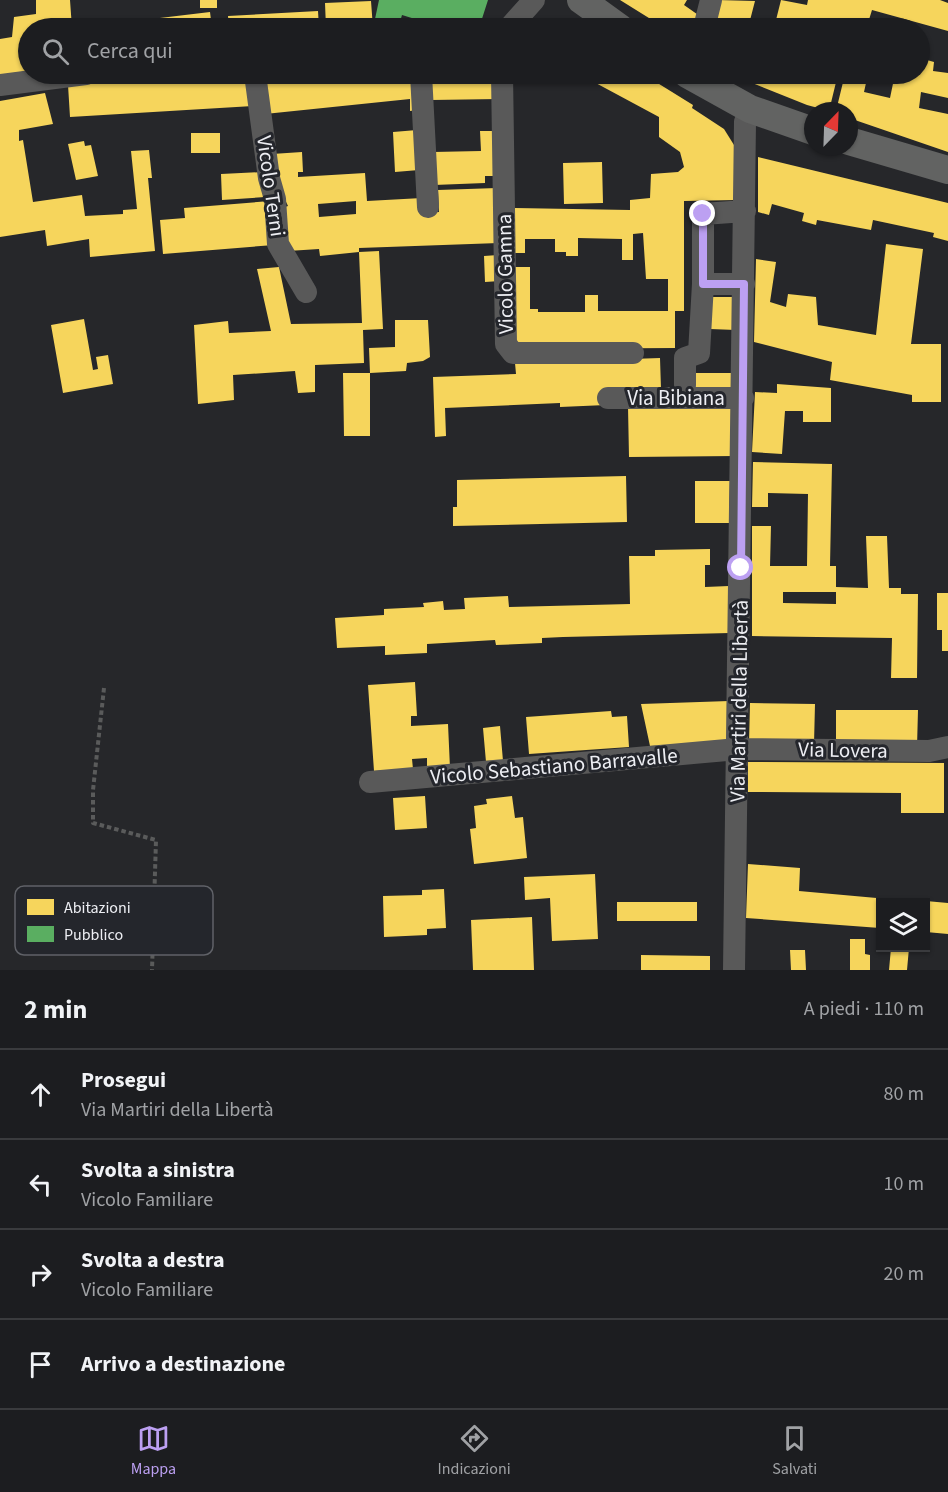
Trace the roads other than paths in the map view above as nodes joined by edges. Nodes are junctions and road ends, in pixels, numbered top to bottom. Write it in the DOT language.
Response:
graph roads {
  1 [pos="534,0"];
  2 [pos="581,0"];
  3 [pos="711,0"];
  4 [pos="518,18"];
  5 [pos="606,18"];
  6 [pos="706,18"];
  7 [pos="18,83"];
  8 [pos="256,84"];
  9 [pos="422,84"];
  10 [pos="502,84"];
  11 [pos="707,84"];
  12 [pos="0,85"];
  13 [pos="750,109"];
  14 [pos="804,128"];
  15 [pos="858,144"];
  16 [pos="948,170"];
  17 [pos="428,207"];
  18 [pos="745,212"];
  19 [pos="703,284"];
  20 [pos="744,284"];
  21 [pos="306,292"];
  22 [pos="633,352"];
  23 [pos="686,385"];
  24 [pos="608,398"];
  25 [pos="743,398"];
  26 [pos="948,747"];
  27 [pos="738,749"];
  28 [pos="370,782"];
  29 [pos="734,970"];
  1 -- 4 [label="street"];
  2 -- 5 [label="main road"];
  3 -- 6 [label="street"];
  7 -- 12 [label="street"];
  8 -- 21 [label="street, Vicolo Terni"];
  9 -- 17 [label="street"];
  10 -- 22 [label="street, Vicolo Gamna"];
  11 -- 13 [label="main road"];
  13 -- 14 [label="main road"];
  13 -- 18 [label="street, Via Martiri della Libertà"];
  15 -- 16 [label="main road"];
  18 -- 19 [label="street"];
  18 -- 20 [label="street, Via Martiri della Libertà"];
  19 -- 20 [label="street"];
  19 -- 23 [label="street"];
  20 -- 25 [label="street, Via Martiri della Libertà"];
  24 -- 25 [label="street, Via Bibiana"];
  25 -- 27 [label="street, Via Martiri della Libertà"];
  26 -- 27 [label="street, Via Lovera"];
  27 -- 28 [label="street, Vicolo Sebastiano Barravalle"];
  27 -- 29 [label="street, Via Martiri della Libertà"];
}
